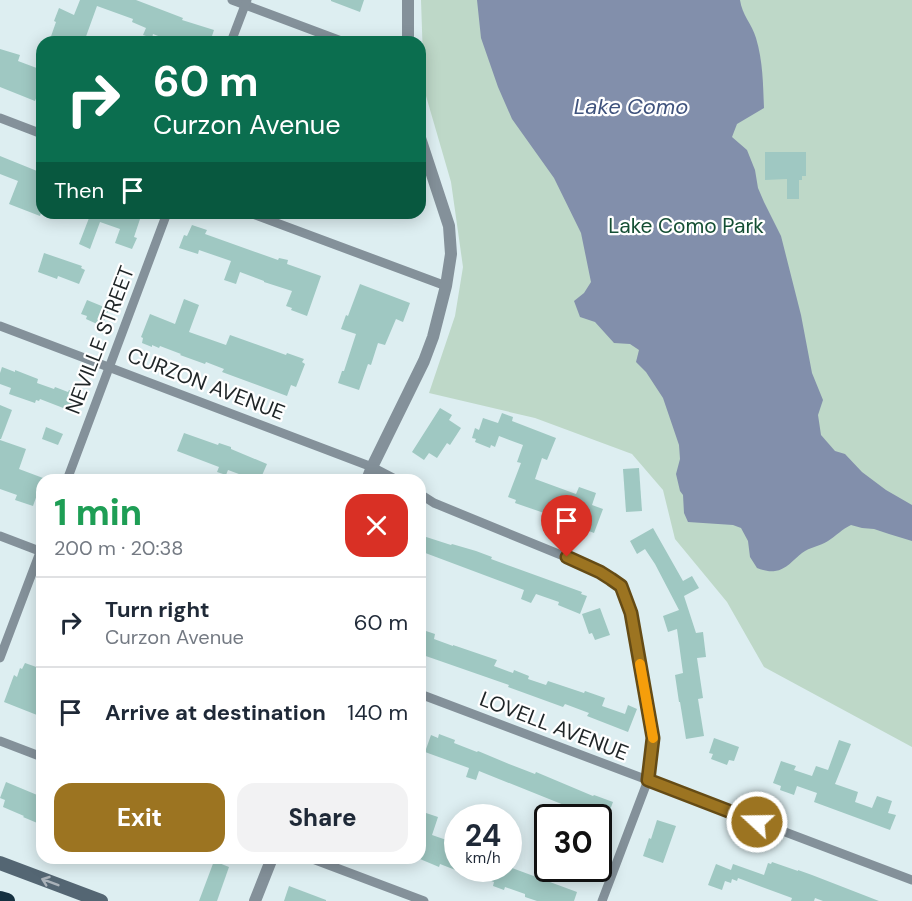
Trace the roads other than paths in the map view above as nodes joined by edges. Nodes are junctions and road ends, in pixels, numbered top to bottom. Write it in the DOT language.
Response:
graph roads {
  1 [pos="232,0"];
  2 [pos="408,0"];
  3 [pos="246,2"];
  4 [pos="233,36"];
  5 [pos="329,36"];
  6 [pos="408,36"];
  7 [pos="0,118"];
  8 [pos="36,132"];
  9 [pos="426,156"];
  10 [pos="165,219"];
  11 [pos="266,219"];
  12 [pos="446,286"];
  13 [pos="0,326"];
  14 [pos="109,366"];
  15 [pos="372,467"];
  16 [pos="69,474"];
  17 [pos="369,474"];
  18 [pos="386,474"];
  19 [pos="426,497"];
  20 [pos="0,536"];
  21 [pos="36,548"];
  22 [pos="36,563"];
  23 [pos="0,658"];
  24 [pos="426,696"];
  25 [pos="0,741"];
  26 [pos="36,755"];
  27 [pos="648,780"];
  28 [pos="0,863"];
  29 [pos="270,864"];
  30 [pos="326,864"];
  31 [pos="912,880"];
  32 [pos="0,899"];
  33 [pos="6,901"];
  34 [pos="101,901"];
  35 [pos="255,901"];
  36 [pos="424,901"];
  37 [pos="602,901"];
  1 -- 3 [label="street"];
  2 -- 6 [label="street"];
  3 -- 4 [label="street"];
  3 -- 5 [label="street"];
  7 -- 8 [label="street"];
  9 -- 12 [label="street"];
  10 -- 14 [label="street, NEVILLE STREET"];
  11 -- 12 [label="street"];
  12 -- 15 [label="street"];
  13 -- 14 [label="street, CURZON AVENUE"];
  14 -- 15 [label="street, CURZON AVENUE"];
  14 -- 16 [label="street, NEVILLE STREET"];
  15 -- 17 [label="street"];
  15 -- 18 [label="street, CURZON AVENUE"];
  19 -- 27 [label="street"];
  20 -- 21 [label="street"];
  22 -- 23 [label="street"];
  24 -- 27 [label="street, LOVELL AVENUE"];
  25 -- 26 [label="street"];
  27 -- 31 [label="street, LOVELL AVENUE"];
  27 -- 37 [label="street"];
  34 -- 28 [label="main road, one-way"];
  29 -- 35 [label="street"];
  30 -- 36 [label="street"];
  32 -- 33 [label="highway"];
}
